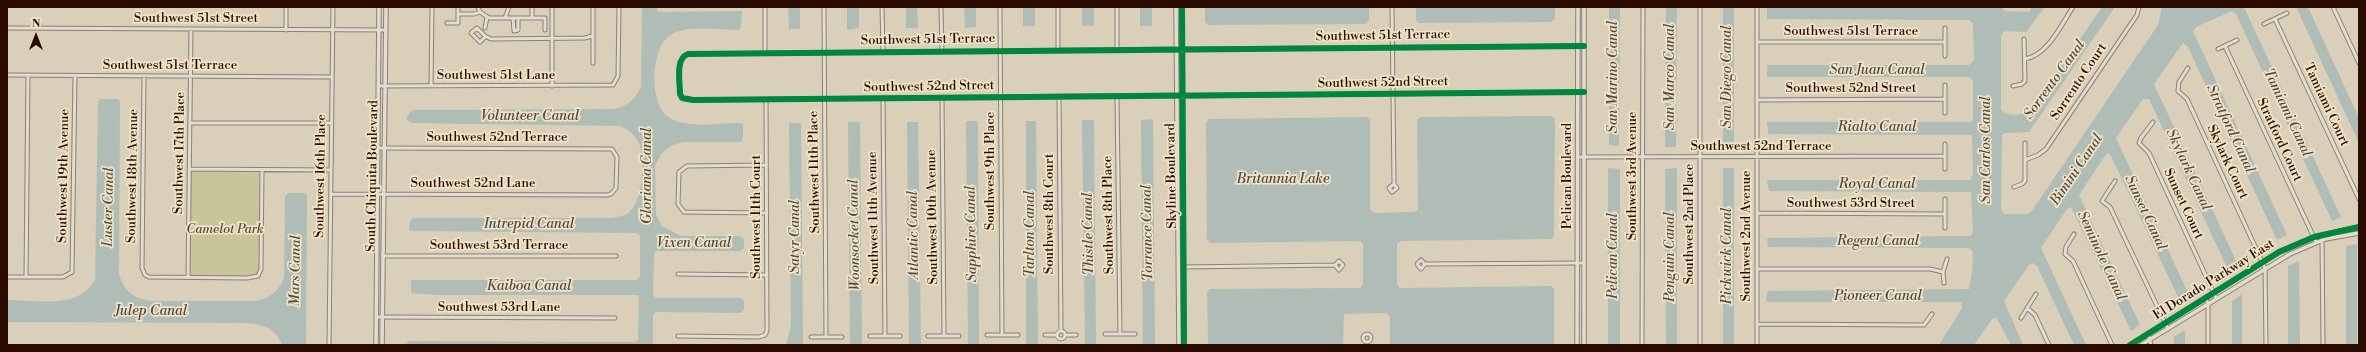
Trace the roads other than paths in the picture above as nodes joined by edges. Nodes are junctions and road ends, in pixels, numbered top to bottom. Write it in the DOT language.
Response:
graph roads {
  1 [pos="286,7"];
  2 [pos="333,7"];
  3 [pos="380,7"];
  4 [pos="386,7"];
  5 [pos="432,7"];
  6 [pos="458,7"];
  7 [pos="478,7"];
  8 [pos="509,7"];
  9 [pos="532,7"];
  10 [pos="552,7"];
  11 [pos="593,7"];
  12 [pos="619,7"];
  13 [pos="765,7"];
  14 [pos="824,7"];
  15 [pos="882,7"];
  16 [pos="941,7"];
  17 [pos="1000,7"];
  18 [pos="1058,7"];
  19 [pos="1117,7"];
  20 [pos="1176,7"];
  21 [pos="1182,7"];
  22 [pos="1392,7"];
  23 [pos="1578,7"];
  24 [pos="1584,7"];
  25 [pos="1643,7"];
  26 [pos="1700,7"];
  27 [pos="1757,7"];
  28 [pos="2074,7"];
  29 [pos="2139,7"];
  30 [pos="2333,7"];
  31 [pos="480,12"];
  32 [pos="2287,13"];
  33 [pos="458,14"];
  34 [pos="487,17"];
  35 [pos="505,18"];
  36 [pos="512,18"];
  37 [pos="518,18"];
  38 [pos="532,18"];
  39 [pos="2275,19"];
  40 [pos="447,23"];
  41 [pos="2264,24"];
  42 [pos="7,28"];
  43 [pos="485,28"];
  44 [pos="1945,28"];
  45 [pos="191,29"];
  46 [pos="286,30"];
  47 [pos="333,30"];
  48 [pos="379,30"];
  49 [pos="385,30"];
  50 [pos="545,30"];
  51 [pos="485,36"];
  52 [pos="592,36"];
  53 [pos="552,39"];
  54 [pos="2024,39"];
  55 [pos="2237,40"];
  56 [pos="1757,42"];
  57 [pos="1945,42"];
  58 [pos="1577,46"];
  59 [pos="1584,46"];
  60 [pos="2225,46"];
  61 [pos="1393,47"];
  62 [pos="1176,49"];
  63 [pos="1182,49"];
  64 [pos="2218,49"];
  65 [pos="1058,50"];
  66 [pos="1117,50"];
  67 [pos="942,51"];
  68 [pos="1000,51"];
  69 [pos="883,52"];
  70 [pos="765,53"];
  71 [pos="824,53"];
  72 [pos="1945,56"];
  73 [pos="2025,59"];
  74 [pos="592,62"];
  75 [pos="2359,63"];
  76 [pos="2188,68"];
  77 [pos="7,75"];
  78 [pos="28,75"];
  79 [pos="75,76"];
  80 [pos="144,76"];
  81 [pos="191,76"];
  82 [pos="332,77"];
  83 [pos="1945,85"];
  84 [pos="379,86"];
  85 [pos="384,86"];
  86 [pos="431,86"];
  87 [pos="552,86"];
  88 [pos="2013,86"];
  89 [pos="1578,92"];
  90 [pos="1584,92"];
  91 [pos="1393,94"];
  92 [pos="1176,95"];
  93 [pos="1117,96"];
  94 [pos="1182,96"];
  95 [pos="1059,97"];
  96 [pos="682,98"];
  97 [pos="942,98"];
  98 [pos="1000,98"];
  99 [pos="824,99"];
  100 [pos="883,99"];
  101 [pos="766,100"];
  102 [pos="1757,100"];
  103 [pos="1945,100"];
  104 [pos="1945,114"];
  105 [pos="2153,122"];
  106 [pos="190,123"];
  107 [pos="332,123"];
  108 [pos="2025,143"];
  109 [pos="1945,144"];
  110 [pos="378,148"];
  111 [pos="384,148"];
  112 [pos="1642,156"];
  113 [pos="1756,156"];
  114 [pos="1945,156"];
  115 [pos="1578,157"];
  116 [pos="1584,157"];
  117 [pos="1700,157"];
  118 [pos="2025,160"];
  119 [pos="766,165"];
  120 [pos="190,169"];
  121 [pos="1945,169"];
  122 [pos="262,170"];
  123 [pos="331,170"];
  124 [pos="2115,181"];
  125 [pos="1394,184"];
  126 [pos="2014,186"];
  127 [pos="614,192"];
  128 [pos="331,194"];
  129 [pos="377,194"];
  130 [pos="384,194"];
  131 [pos="2359,199"];
  132 [pos="1945,200"];
  133 [pos="767,213"];
  134 [pos="1757,213"];
  135 [pos="1945,214"];
  136 [pos="2359,227"];
  137 [pos="1945,228"];
  138 [pos="2359,233"];
  139 [pos="2074,234"];
  140 [pos="2322,235"];
  141 [pos="2314,237"];
  142 [pos="2322,240"];
  143 [pos="2316,242"];
  144 [pos="382,256"];
  145 [pos="616,256"];
  146 [pos="1946,259"];
  147 [pos="1578,263"];
  148 [pos="1584,263"];
  149 [pos="2262,263"];
  150 [pos="1425,264"];
  151 [pos="1335,265"];
  152 [pos="1178,266"];
  153 [pos="1184,267"];
  154 [pos="2265,268"];
  155 [pos="1757,269"];
  156 [pos="1943,272"];
  157 [pos="678,274"];
  158 [pos="767,275"];
  159 [pos="7,277"];
  160 [pos="26,277"];
  161 [pos="188,277"];
  162 [pos="1944,283"];
  163 [pos="2214,293"];
  164 [pos="2036,294"];
  165 [pos="2205,298"];
  166 [pos="2216,298"];
  167 [pos="2208,303"];
  168 [pos="2027,308"];
  169 [pos="1932,314"];
  170 [pos="376,318"];
  171 [pos="382,318"];
  172 [pos="615,318"];
  173 [pos="2021,318"];
  174 [pos="2165,323"];
  175 [pos="1757,324"];
  176 [pos="2168,329"];
  177 [pos="1061,331"];
  178 [pos="1105,334"];
  179 [pos="1120,334"];
  180 [pos="1135,334"];
  181 [pos="2148,334"];
  182 [pos="987,335"];
  183 [pos="1002,335"];
  184 [pos="1018,335"];
  185 [pos="1045,335"];
  186 [pos="1057,335"];
  187 [pos="1065,335"];
  188 [pos="1076,335"];
  189 [pos="678,336"];
  190 [pos="870,336"];
  191 [pos="885,336"];
  192 [pos="900,336"];
  193 [pos="928,336"];
  194 [pos="944,336"];
  195 [pos="959,336"];
  196 [pos="811,337"];
  197 [pos="826,337"];
  198 [pos="842,337"];
  199 [pos="2151,339"];
  200 [pos="329,345"];
  201 [pos="376,345"];
  202 [pos="382,345"];
  203 [pos="1179,345"];
  204 [pos="1184,345"];
  205 [pos="1577,345"];
  206 [pos="1584,345"];
  207 [pos="1642,345"];
  208 [pos="1700,345"];
  209 [pos="1757,345"];
  210 [pos="2049,345"];
  211 [pos="2112,345"];
  212 [pos="2130,345"];
  213 [pos="2141,345"];
  214 [pos="2151,345"];
  215 [pos="2208,345"];
  216 [pos="2266,345"];
  217 [pos="2323,345"];
  1 -- 46 [label="street"];
  2 -- 47 [label="street, Southwest 16th Place"];
  3 -- 48 [label="street, South Chiquita Boulevard"];
  4 -- 49 [label="street, South Chiquita Boulevard"];
  5 -- 86 [label="street"];
  6 -- 33 [label="street"];
  7 -- 31 [label="street"];
  8 -- 35 [label="street"];
  9 -- 38 [label="street"];
  10 -- 53 [label="street"];
  11 -- 52 [label="street"];
  12 -- 87 [label="street, Southwest 51st Lane"];
  13 -- 70 [label="street"];
  14 -- 71 [label="street, Southwest 11th Place"];
  15 -- 69 [label="street"];
  16 -- 67 [label="street"];
  17 -- 68 [label="street, Southwest 9th Place"];
  18 -- 65 [label="street"];
  19 -- 66 [label="street"];
  20 -- 62 [label="street, Skyline Boulevard"];
  21 -- 63 [label="street, Skyline Boulevard"];
  22 -- 61 [label="street"];
  23 -- 58 [label="street, Pelican Boulevard"];
  24 -- 59 [label="street, Pelican Boulevard"];
  25 -- 112 [label="street, Southwest 3rd Avenue"];
  26 -- 117 [label="street, Southwest 2nd Place"];
  27 -- 56 [label="street, Southwest 2nd Avenue"];
  28 -- 73 [label="street"];
  29 -- 118 [label="street, Sorrento Court"];
  30 -- 75 [label="street"];
  31 -- 33 [label="street"];
  31 -- 34 [label="street"];
  32 -- 39 [label="street"];
  33 -- 40 [label="street"];
  34 -- 35 [label="street"];
  34 -- 43 [label="street"];
  35 -- 36 [label="street"];
  36 -- 37 [label="street"];
  36 -- 37 [label="street"];
  37 -- 38 [label="street"];
  38 -- 50 [label="street"];
  39 -- 41 [label="street"];
  39 -- 131 [label="street, Tamiami Court"];
  42 -- 45 [label="street, Southwest 51st Street"];
  44 -- 57 [label="street"];
  45 -- 46 [label="street, Southwest 51st Street"];
  45 -- 81 [label="street, Southwest 17th Place"];
  46 -- 47 [label="street, Southwest 51st Street"];
  47 -- 48 [label="street, Southwest 51st Street"];
  47 -- 82 [label="street, Southwest 16th Place"];
  48 -- 49 [label="street, Southwest 51st Street"];
  48 -- 84 [label="street, South Chiquita Boulevard"];
  49 -- 85 [label="street, South Chiquita Boulevard"];
  51 -- 51 [label="street"];
  51 -- 53 [label="street"];
  52 -- 53 [label="street"];
  52 -- 74 [label="street"];
  53 -- 87 [label="street"];
  54 -- 73 [label="street"];
  55 -- 60 [label="street"];
  56 -- 57 [label="street, Southwest 51st Terrace"];
  56 -- 102 [label="street, Southwest 2nd Avenue"];
  57 -- 72 [label="street"];
  58 -- 59 [label="street, Southwest 51st Terrace"];
  58 -- 61 [label="street, Southwest 51st Terrace"];
  58 -- 89 [label="street, Pelican Boulevard"];
  59 -- 90 [label="street, Pelican Boulevard"];
  60 -- 64 [label="street"];
  60 -- 141 [label="street, Stratford Court"];
  61 -- 63 [label="street, Southwest 51st Terrace"];
  61 -- 91 [label="street"];
  62 -- 63 [label="street"];
  62 -- 66 [label="street, Southwest 51st Terrace"];
  62 -- 92 [label="street, Skyline Boulevard"];
  63 -- 94 [label="street, Skyline Boulevard"];
  65 -- 66 [label="street, Southwest 51st Terrace"];
  65 -- 68 [label="street, Southwest 51st Terrace"];
  67 -- 68 [label="street, Southwest 51st Terrace"];
  67 -- 69 [label="street, Southwest 51st Terrace"];
  68 -- 98 [label="street, Southwest 9th Place"];
  69 -- 71 [label="street, Southwest 51st Terrace"];
  70 -- 71 [label="street, Southwest 51st Terrace"];
  70 -- 96 [label="street, Southwest 51st Terrace"];
  71 -- 99 [label="street, Southwest 11th Place"];
  73 -- 88 [label="street"];
  76 -- 149 [label="street, Skylark Court"];
  77 -- 78 [label="street, Southwest 51st Terrace"];
  78 -- 79 [label="street, Southwest 51st Terrace"];
  78 -- 160 [label="street"];
  79 -- 80 [label="street, Southwest 51st Terrace"];
  79 -- 160 [label="street, Southwest 19th Avenue"];
  80 -- 81 [label="street, Southwest 51st Terrace"];
  80 -- 161 [label="street, Southwest 18th Avenue"];
  81 -- 82 [label="street, Southwest 51st Terrace"];
  81 -- 106 [label="street, Southwest 17th Place"];
  82 -- 107 [label="street, Southwest 16th Place"];
  83 -- 103 [label="street"];
  84 -- 85 [label="street, Southwest 51st Lane"];
  84 -- 110 [label="street, South Chiquita Boulevard"];
  85 -- 86 [label="street, Southwest 51st Lane"];
  85 -- 111 [label="street, South Chiquita Boulevard"];
  86 -- 87 [label="street, Southwest 51st Lane"];
  89 -- 90 [label="street, Southwest 52nd Street"];
  89 -- 91 [label="street, Southwest 52nd Street"];
  89 -- 115 [label="street, Pelican Boulevard"];
  90 -- 116 [label="street, Pelican Boulevard"];
  91 -- 94 [label="street, Southwest 52nd Street"];
  91 -- 125 [label="street"];
  92 -- 93 [label="street, Southwest 52nd Street"];
  92 -- 94 [label="street"];
  92 -- 152 [label="street, Skyline Boulevard"];
  93 -- 95 [label="street, Southwest 52nd Street"];
  93 -- 179 [label="street, Southwest 8th Place"];
  94 -- 153 [label="street, Skyline Boulevard"];
  95 -- 98 [label="street, Southwest 52nd Street"];
  95 -- 177 [label="street, Southwest 8th Court"];
  96 -- 101 [label="street, Southwest 52nd Street"];
  97 -- 98 [label="street, Southwest 52nd Street"];
  97 -- 100 [label="street, Southwest 52nd Street"];
  97 -- 194 [label="street, Southwest 10th Avenue"];
  98 -- 183 [label="street, Southwest 9th Place"];
  99 -- 100 [label="street, Southwest 52nd Street"];
  99 -- 101 [label="street, Southwest 52nd Street"];
  99 -- 197 [label="street, Southwest 11th Place"];
  100 -- 191 [label="street, Southwest 11th Avenue"];
  101 -- 119 [label="street, Southwest 11th Court"];
  102 -- 103 [label="street, Southwest 52nd Street"];
  102 -- 113 [label="street, Southwest 2nd Avenue"];
  103 -- 104 [label="street"];
  105 -- 163 [label="street, Sunset Court"];
  106 -- 107 [label="street"];
  106 -- 120 [label="street, Southwest 17th Place"];
  107 -- 123 [label="street, Southwest 16th Place"];
  108 -- 118 [label="street"];
  109 -- 114 [label="street"];
  110 -- 111 [label="street, Southwest 52nd Terrace"];
  110 -- 129 [label="street, South Chiquita Boulevard"];
  111 -- 127 [label="street, Southwest 52nd Terrace"];
  111 -- 130 [label="street, South Chiquita Boulevard"];
  112 -- 116 [label="street, Southwest 52nd Terrace"];
  112 -- 117 [label="street, Southwest 52nd Terrace"];
  112 -- 207 [label="street, Southwest 3rd Avenue"];
  113 -- 114 [label="street, Southwest 52nd Terrace"];
  113 -- 117 [label="street, Southwest 52nd Terrace"];
  113 -- 134 [label="street, Southwest 2nd Avenue"];
  114 -- 121 [label="street"];
  115 -- 116 [label="street, Southwest 52nd Terrace"];
  115 -- 147 [label="street, Pelican Boulevard"];
  116 -- 148 [label="street, Pelican Boulevard"];
  117 -- 208 [label="street, Southwest 2nd Place"];
  118 -- 126 [label="street"];
  119 -- 133 [label="street, Southwest 11th Court"];
  119 -- 133 [label="street"];
  120 -- 122 [label="street"];
  120 -- 161 [label="street, Southwest 17th Place"];
  122 -- 123 [label="street"];
  122 -- 161 [label="street"];
  123 -- 128 [label="street, Southwest 16th Place"];
  124 -- 174 [label="street"];
  127 -- 130 [label="street, Southwest 52nd Lane"];
  128 -- 129 [label="street, Southwest 52nd Lane"];
  128 -- 200 [label="street, Southwest 16th Place"];
  129 -- 130 [label="street, Southwest 52nd Lane"];
  129 -- 170 [label="street, South Chiquita Boulevard"];
  130 -- 144 [label="street, South Chiquita Boulevard"];
  132 -- 135 [label="street"];
  133 -- 158 [label="street, Southwest 11th Court"];
  134 -- 135 [label="street, Southwest 53rd Street"];
  134 -- 155 [label="street, Southwest 2nd Avenue"];
  135 -- 137 [label="street"];
  136 -- 140 [label="street, El Dorado Parkway East"];
  138 -- 142 [label="street, El Dorado Parkway East"];
  139 -- 211 [label="street"];
  140 -- 141 [label="street, El Dorado Parkway East"];
  140 -- 142 [label="street"];
  141 -- 143 [label="street, Stratford Court"];
  141 -- 149 [label="street, El Dorado Parkway East"];
  142 -- 143 [label="street, El Dorado Parkway East"];
  142 -- 217 [label="street"];
  143 -- 154 [label="street, El Dorado Parkway East"];
  144 -- 145 [label="street, Southwest 53rd Terrace"];
  144 -- 171 [label="street, South Chiquita Boulevard"];
  146 -- 156 [label="street"];
  147 -- 148 [label="street"];
  147 -- 150 [label="street"];
  147 -- 205 [label="street, Pelican Boulevard"];
  148 -- 206 [label="street, Pelican Boulevard"];
  149 -- 154 [label="street, Skylark Court"];
  149 -- 163 [label="street, El Dorado Parkway East"];
  151 -- 153 [label="street"];
  152 -- 153 [label="street"];
  152 -- 203 [label="street, Skyline Boulevard"];
  153 -- 204 [label="street, Skyline Boulevard"];
  154 -- 166 [label="street, El Dorado Parkway East"];
  154 -- 216 [label="street"];
  155 -- 156 [label="street"];
  155 -- 175 [label="street, Southwest 2nd Avenue"];
  156 -- 162 [label="street"];
  157 -- 158 [label="street"];
  158 -- 189 [label="street, Southwest 11th Court"];
  159 -- 160 [label="street"];
  163 -- 165 [label="street, El Dorado Parkway East"];
  163 -- 166 [label="street, Sunset Court"];
  164 -- 168 [label="street"];
  165 -- 167 [label="street"];
  165 -- 174 [label="street, El Dorado Parkway East"];
  166 -- 167 [label="street, El Dorado Parkway East"];
  167 -- 176 [label="street, El Dorado Parkway East"];
  167 -- 215 [label="street"];
  168 -- 173 [label="street"];
  168 -- 210 [label="street"];
  169 -- 175 [label="street"];
  170 -- 171 [label="street, Southwest 53rd Lane"];
  170 -- 201 [label="street, South Chiquita Boulevard"];
  171 -- 172 [label="street, Southwest 53rd Lane"];
  171 -- 202 [label="street, South Chiquita Boulevard"];
  174 -- 176 [label="street"];
  174 -- 181 [label="street, El Dorado Parkway East"];
  175 -- 209 [label="street, Southwest 2nd Avenue"];
  176 -- 199 [label="street, El Dorado Parkway East"];
  177 -- 186 [label="street"];
  177 -- 187 [label="street"];
  178 -- 179 [label="street"];
  179 -- 180 [label="street"];
  181 -- 199 [label="street"];
  181 -- 212 [label="street, El Dorado Parkway East"];
  182 -- 183 [label="street"];
  183 -- 184 [label="street"];
  185 -- 186 [label="street"];
  186 -- 187 [label="street"];
  187 -- 188 [label="street"];
  190 -- 191 [label="street"];
  191 -- 192 [label="street"];
  193 -- 194 [label="street"];
  194 -- 195 [label="street"];
  196 -- 197 [label="street"];
  197 -- 198 [label="street"];
  199 -- 213 [label="street, El Dorado Parkway East"];
  199 -- 214 [label="street"];
}
